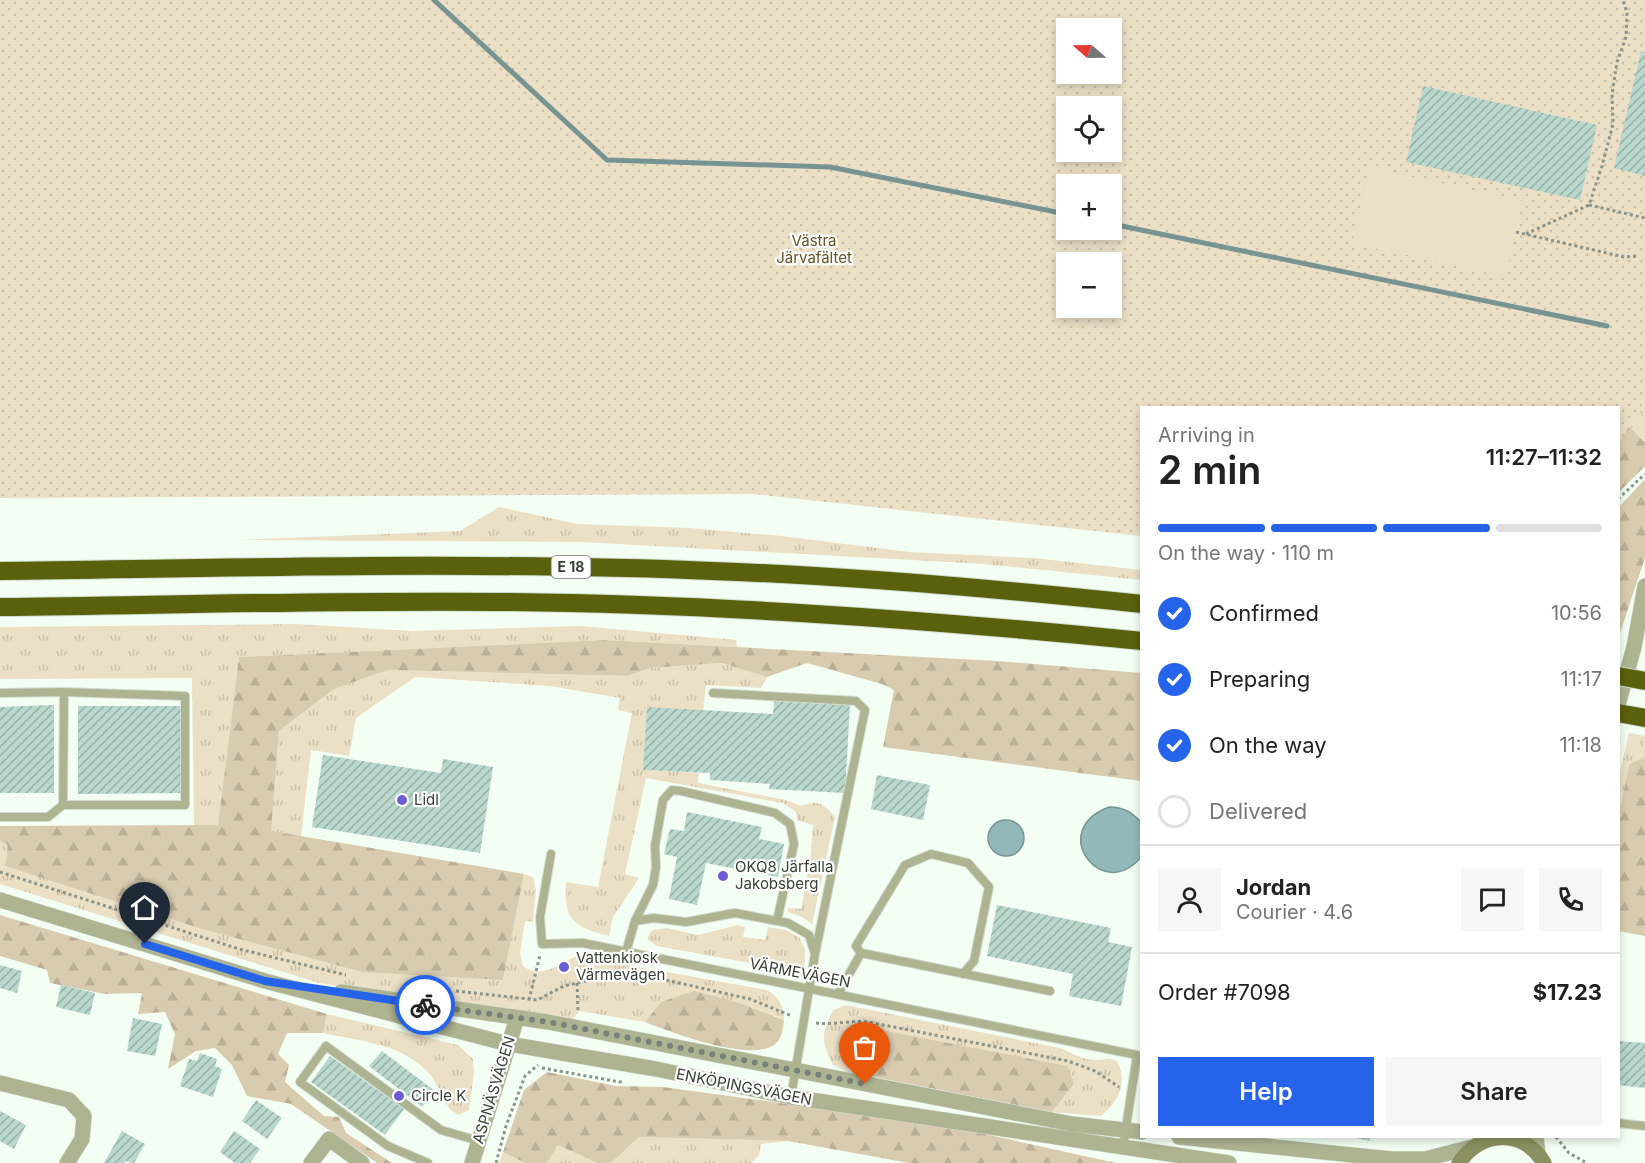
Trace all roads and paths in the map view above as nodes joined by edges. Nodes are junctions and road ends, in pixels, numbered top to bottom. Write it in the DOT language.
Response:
graph roads {
  1 [pos="1623,0"];
  2 [pos="1589,205"];
  3 [pos="1645,218"];
  4 [pos="1516,232"];
  5 [pos="1526,234"];
  6 [pos="1639,256"];
  7 [pos="1645,474"];
  8 [pos="1620,497"];
  9 [pos="0,571"];
  10 [pos="1645,586"];
  11 [pos="1140,604"];
  12 [pos="0,607"];
  13 [pos="1645,619"];
  14 [pos="1140,641"];
  15 [pos="1634,647"];
  16 [pos="1620,676"];
  17 [pos="1645,681"];
  18 [pos="64,692"];
  19 [pos="0,693"];
  20 [pos="713,693"];
  21 [pos="1620,698"];
  22 [pos="1620,713"];
  23 [pos="1643,718"];
  24 [pos="63,805"];
  25 [pos="0,817"];
  26 [pos="551,854"];
  27 [pos="0,872"];
  28 [pos="0,900"];
  29 [pos="635,921"];
  30 [pos="777,921"];
  31 [pos="543,944"];
  32 [pos="626,952"];
  33 [pos="861,953"];
  34 [pos="814,954"];
  35 [pos="963,974"];
  36 [pos="351,976"];
  37 [pos="265,981"];
  38 [pos="577,983"];
  39 [pos="809,988"];
  40 [pos="451,990"];
  41 [pos="1050,991"];
  42 [pos="838,994"];
  43 [pos="529,1000"];
  44 [pos="578,1014"];
  45 [pos="517,1018"];
  46 [pos="804,1021"];
  47 [pos="508,1044"];
  48 [pos="542,1050"];
  49 [pos="1139,1056"];
  50 [pos="796,1070"];
  51 [pos="0,1083"];
  52 [pos="1131,1089"];
  53 [pos="792,1097"];
  54 [pos="1620,1123"];
  55 [pos="1645,1126"];
  56 [pos="1125,1130"];
  57 [pos="1140,1132"];
  58 [pos="1189,1138"];
  59 [pos="1536,1138"];
  60 [pos="1557,1138"];
  61 [pos="479,1141"];
  62 [pos="1477,1142"];
  63 [pos="1123,1147"];
  64 [pos="1541,1158"];
  65 [pos="67,1163"];
  66 [pos="311,1163"];
  67 [pos="362,1163"];
  68 [pos="428,1163"];
  69 [pos="472,1163"];
  70 [pos="496,1163"];
  71 [pos="1229,1163"];
  72 [pos="1459,1163"];
  73 [pos="1587,1163"];
  1 -- 2 [label="path"];
  2 -- 3 [label="path"];
  2 -- 5 [label="path"];
  4 -- 5 [label="path"];
  5 -- 6 [label="path"];
  7 -- 8 [label="path"];
  9 -- 11 [label="highway, E 18"];
  10 -- 15 [label="street"];
  12 -- 14 [label="highway"];
  13 -- 15 [label="street"];
  15 -- 21 [label="street"];
  16 -- 17 [label="highway, bridge"];
  18 -- 19 [label="lane"];
  18 -- 24 [label="lane"];
  18 -- 24 [label="lane"];
  20 -- 34 [label="lane"];
  22 -- 23 [label="highway"];
  24 -- 25 [label="lane"];
  26 -- 31 [label="lane"];
  27 -- 36 [label="path"];
  28 -- 37 [label="street, ENKÖPINGSVÄGEN"];
  29 -- 30 [label="lane"];
  29 -- 30 [label="lane"];
  29 -- 32 [label="lane"];
  30 -- 34 [label="lane"];
  31 -- 32 [label="lane, VÄRMEVÄGEN"];
  31 -- 43 [label="path"];
  32 -- 39 [label="lane, VÄRMEVÄGEN"];
  33 -- 35 [label="lane"];
  33 -- 35 [label="lane"];
  33 -- 42 [label="lane"];
  34 -- 39 [label="lane"];
  35 -- 41 [label="lane"];
  37 -- 45 [label="street, ENKÖPINGSVÄGEN"];
  37 -- 47 [label="street, ENKÖPINGSVÄGEN"];
  38 -- 43 [label="path"];
  38 -- 44 [label="path"];
  38 -- 46 [label="path"];
  39 -- 42 [label="lane, VÄRMEVÄGEN"];
  39 -- 46 [label="lane"];
  40 -- 43 [label="path"];
  42 -- 49 [label="lane, VÄRMEVÄGEN"];
  45 -- 47 [label="street, ASPNÄSVÄGEN"];
  45 -- 50 [label="street, ENKÖPINGSVÄGEN"];
  46 -- 50 [label="lane"];
  46 -- 52 [label="path"];
  47 -- 48 [label="street, ENKÖPINGSVÄGEN"];
  47 -- 61 [label="street, ASPNÄSVÄGEN"];
  48 -- 53 [label="street, ENKÖPINGSVÄGEN"];
  48 -- 70 [label="path"];
  49 -- 52 [label="lane"];
  50 -- 53 [label="lane"];
  50 -- 56 [label="street, ENKÖPINGSVÄGEN"];
  51 -- 65 [label="street"];
  52 -- 56 [label="lane"];
  53 -- 63 [label="street, ENKÖPINGSVÄGEN"];
  54 -- 55 [label="lane"];
  56 -- 57 [label="street, ENKÖPINGSVÄGEN"];
  56 -- 63 [label="lane"];
  58 -- 62 [label="street"];
  59 -- 64 [label="street"];
  60 -- 73 [label="path"];
  61 -- 68 [label="lane"];
  61 -- 69 [label="street, ASPNÄSVÄGEN"];
  62 -- 64 [label="main road"];
  62 -- 72 [label="main road"];
  63 -- 71 [label="street, ENKÖPINGSVÄGEN"];
  66 -- 67 [label="street"];
}
